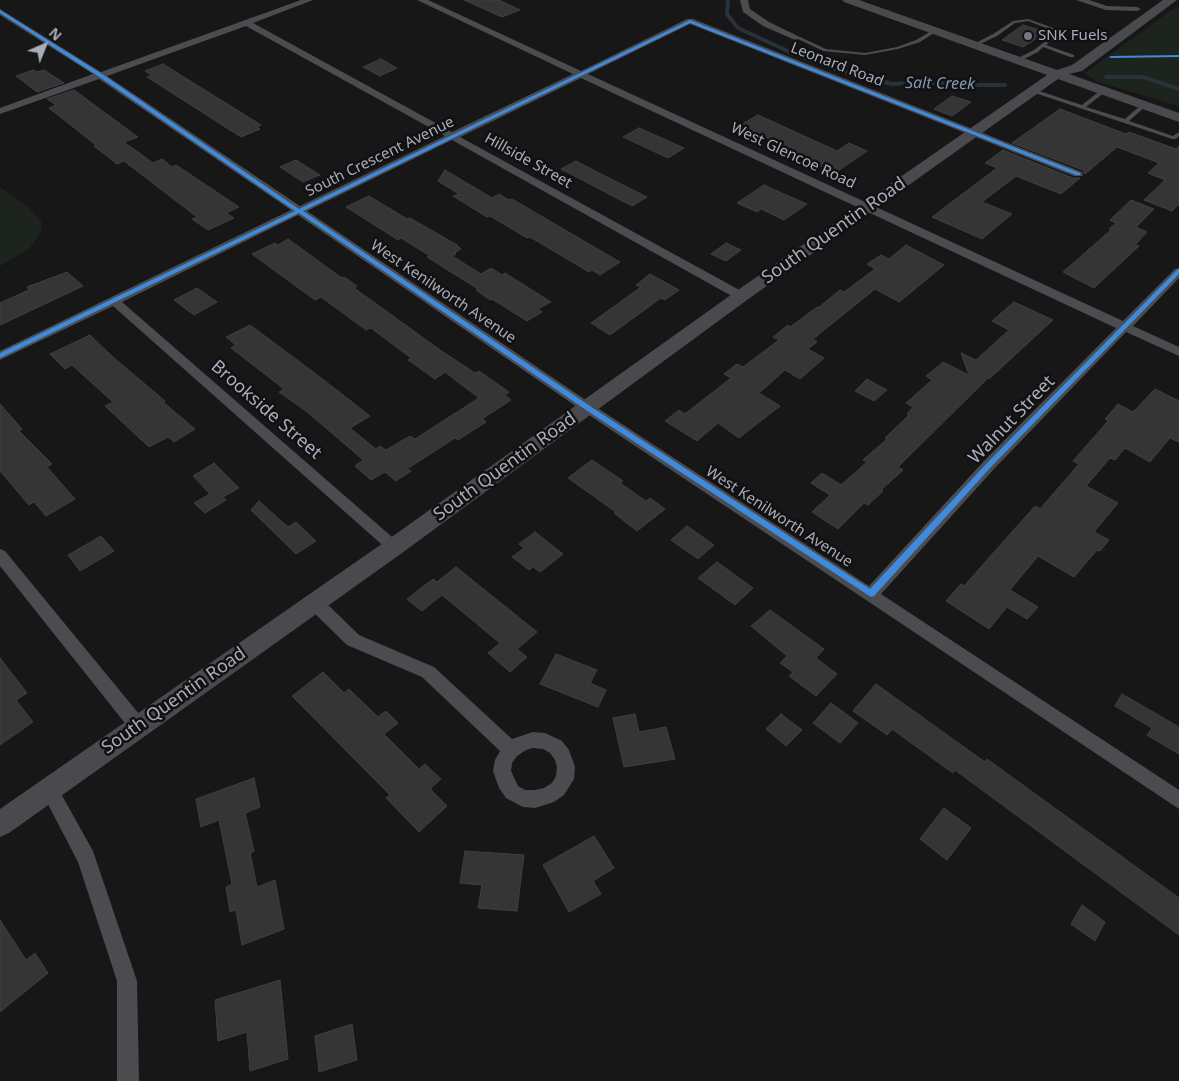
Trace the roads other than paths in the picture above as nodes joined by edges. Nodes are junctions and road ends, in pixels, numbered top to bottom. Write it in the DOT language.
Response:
graph roads {
  1 [pos="309,0"];
  2 [pos="421,0"];
  3 [pos="744,0"];
  4 [pos="848,0"];
  5 [pos="1080,0"];
  6 [pos="1150,0"];
  7 [pos="1171,0"];
  8 [pos="1106,8"];
  9 [pos="1137,9"];
  10 [pos="0,11"];
  11 [pos="1121,20"];
  12 [pos="690,22"];
  13 [pos="247,23"];
  14 [pos="935,31"];
  15 [pos="798,38"];
  16 [pos="974,44"];
  17 [pos="1044,46"];
  18 [pos="1085,46"];
  19 [pos="1072,56"];
  20 [pos="1018,60"];
  21 [pos="581,74"];
  22 [pos="1058,74"];
  23 [pos="100,75"];
  24 [pos="1103,90"];
  25 [pos="1034,91"];
  26 [pos="1144,105"];
  27 [pos="1083,107"];
  28 [pos="0,111"];
  29 [pos="1179,118"];
  30 [pos="1126,121"];
  31 [pos="974,133"];
  32 [pos="1179,133"];
  33 [pos="453,136"];
  34 [pos="1078,174"];
  35 [pos="867,208"];
  36 [pos="300,211"];
  37 [pos="1179,271"];
  38 [pos="741,296"];
  39 [pos="114,301"];
  40 [pos="1123,327"];
  41 [pos="1179,352"];
  42 [pos="0,356"];
  43 [pos="588,408"];
  44 [pos="394,547"];
  45 [pos="0,555"];
  46 [pos="871,594"];
  47 [pos="315,602"];
  48 [pos="138,726"];
  49 [pos="511,750"];
  50 [pos="49,789"];
  51 [pos="1179,800"];
  52 [pos="0,824"];
  53 [pos="128,1081"];
  1 -- 13 [label="street"];
  2 -- 21 [label="street, West Glencoe Road"];
  3 -- 15 [label="street"];
  4 -- 14 [label="main road"];
  5 -- 8 [label="street"];
  6 -- 9 [label="main road"];
  7 -- 22 [label="main road"];
  8 -- 9 [label="street"];
  8 -- 11 [label="street"];
  9 -- 11 [label="main road"];
  10 -- 23 [label="street, West Kenilworth Avenue"];
  12 -- 21 [label="street, South Crescent Avenue"];
  12 -- 31 [label="street, Leonard Road"];
  13 -- 23 [label="street"];
  13 -- 33 [label="street, Hillside Street"];
  14 -- 15 [label="lane"];
  14 -- 16 [label="main road"];
  16 -- 17 [label="lane"];
  16 -- 20 [label="main road"];
  17 -- 19 [label="lane"];
  17 -- 20 [label="lane"];
  18 -- 19 [label="main road"];
  19 -- 22 [label="main road"];
  20 -- 22 [label="main road"];
  21 -- 33 [label="street, South Crescent Avenue"];
  21 -- 35 [label="street, West Glencoe Road"];
  22 -- 24 [label="main road"];
  22 -- 25 [label="main road, South Quentin Road"];
  23 -- 28 [label="street"];
  23 -- 36 [label="street, West Kenilworth Avenue"];
  24 -- 26 [label="main road"];
  24 -- 27 [label="lane"];
  25 -- 27 [label="lane"];
  25 -- 31 [label="main road, South Quentin Road"];
  26 -- 29 [label="main road"];
  26 -- 30 [label="lane"];
  27 -- 30 [label="lane"];
  30 -- 32 [label="lane"];
  31 -- 34 [label="street, Leonard Road"];
  31 -- 35 [label="main road, South Quentin Road"];
  33 -- 36 [label="street, South Crescent Avenue"];
  33 -- 38 [label="street, Hillside Street"];
  35 -- 38 [label="main road, South Quentin Road"];
  35 -- 40 [label="street, West Glencoe Road"];
  36 -- 39 [label="street, South Crescent Avenue"];
  36 -- 43 [label="street, West Kenilworth Avenue"];
  37 -- 40 [label="street, Walnut Street"];
  38 -- 43 [label="main road, South Quentin Road"];
  39 -- 42 [label="street, South Crescent Avenue"];
  39 -- 44 [label="street, Brookside Street"];
  40 -- 41 [label="street, West Glencoe Road"];
  40 -- 46 [label="street, Walnut Street"];
  43 -- 44 [label="main road, South Quentin Road"];
  43 -- 46 [label="street, West Kenilworth Avenue"];
  44 -- 47 [label="main road, South Quentin Road"];
  45 -- 48 [label="street"];
  46 -- 51 [label="street, West Kenilworth Avenue"];
  47 -- 48 [label="main road, South Quentin Road"];
  47 -- 49 [label="street"];
  48 -- 50 [label="main road, South Quentin Road"];
  50 -- 52 [label="main road, South Quentin Road"];
  50 -- 53 [label="street"];
}
